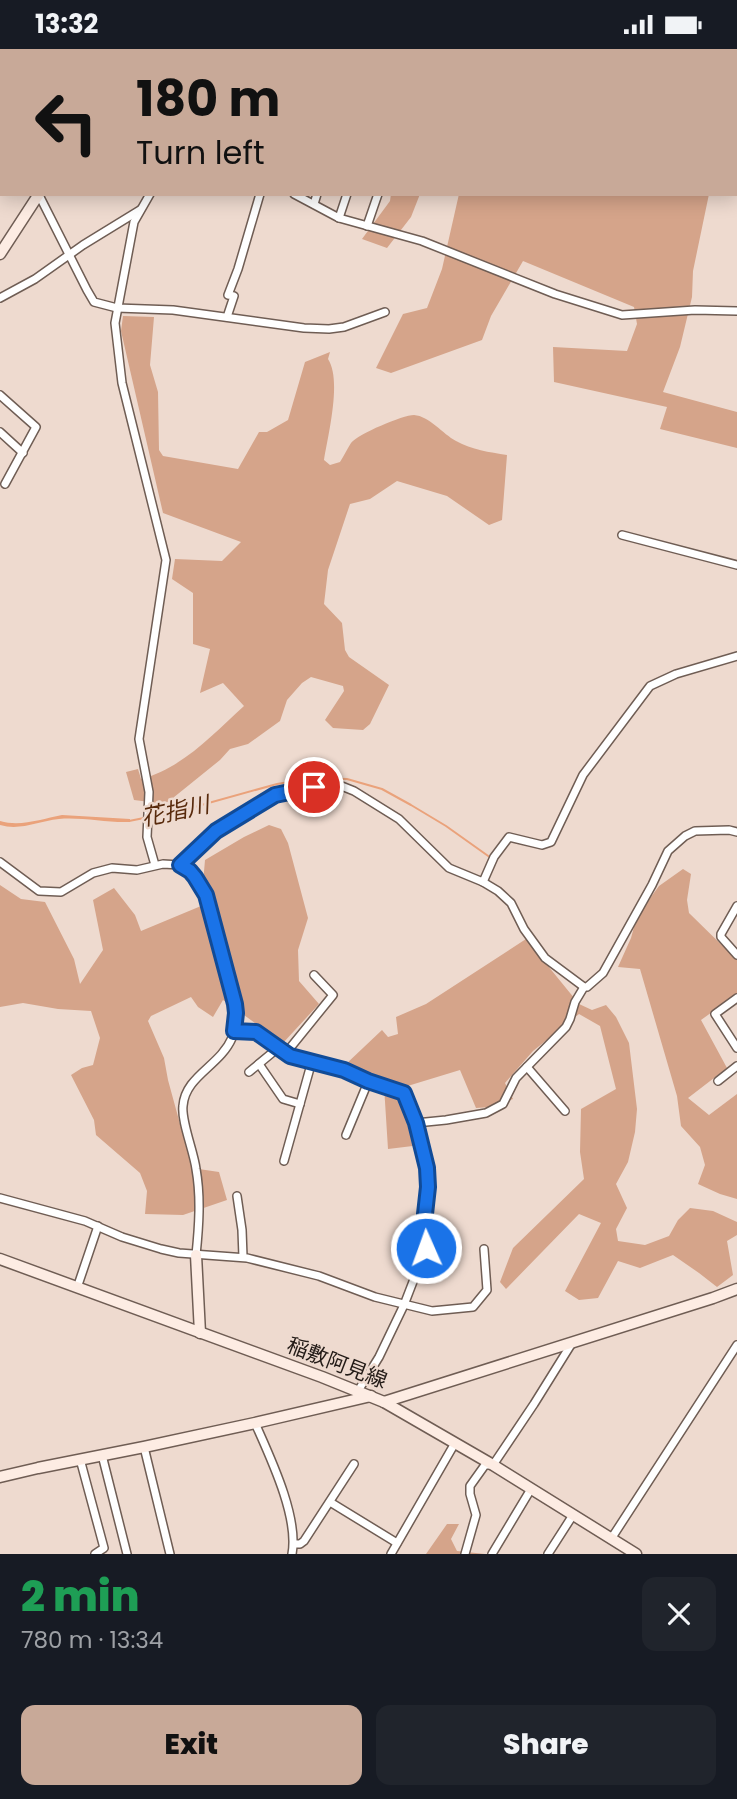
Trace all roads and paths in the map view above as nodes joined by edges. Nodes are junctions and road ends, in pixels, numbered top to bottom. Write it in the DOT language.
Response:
graph roads {
  1 [pos="38,196"];
  2 [pos="40,196"];
  3 [pos="149,196"];
  4 [pos="259,196"];
  5 [pos="297,196"];
  6 [pos="316,196"];
  7 [pos="347,196"];
  8 [pos="377,196"];
  9 [pos="314,204"];
  10 [pos="140,210"];
  11 [pos="339,218"];
  12 [pos="367,226"];
  13 [pos="0,254"];
  14 [pos="70,255"];
  15 [pos="0,298"];
  16 [pos="117,308"];
  17 [pos="737,311"];
  18 [pos="385,312"];
  19 [pos="227,317"];
  20 [pos="0,395"];
  21 [pos="0,432"];
  22 [pos="23,453"];
  23 [pos="0,471"];
  24 [pos="622,535"];
  25 [pos="737,565"];
  26 [pos="737,656"];
  27 [pos="737,832"];
  28 [pos="0,862"];
  29 [pos="155,865"];
  30 [pos="180,865"];
  31 [pos="483,882"];
  32 [pos="737,906"];
  33 [pos="737,955"];
  34 [pos="314,975"];
  35 [pos="584,987"];
  36 [pos="737,998"];
  37 [pos="737,1029"];
  38 [pos="234,1031"];
  39 [pos="729,1035"];
  40 [pos="278,1048"];
  41 [pos="737,1048"];
  42 [pos="286,1053"];
  43 [pos="312,1061"];
  44 [pos="259,1064"];
  45 [pos="737,1066"];
  46 [pos="527,1067"];
  47 [pos="249,1072"];
  48 [pos="368,1081"];
  49 [pos="718,1081"];
  50 [pos="300,1104"];
  51 [pos="565,1111"];
  52 [pos="416,1123"];
  53 [pos="346,1135"];
  54 [pos="284,1161"];
  55 [pos="237,1196"];
  56 [pos="0,1198"];
  57 [pos="99,1226"];
  58 [pos="484,1249"];
  59 [pos="196,1255"];
  60 [pos="243,1258"];
  61 [pos="0,1259"];
  62 [pos="77,1288"];
  63 [pos="737,1289"];
  64 [pos="404,1305"];
  65 [pos="200,1333"];
  66 [pos="572,1343"];
  67 [pos="737,1345"];
  68 [pos="358,1391"];
  69 [pos="371,1396"];
  70 [pos="384,1402"];
  71 [pos="255,1423"];
  72 [pos="456,1443"];
  73 [pos="144,1447"];
  74 [pos="102,1455"];
  75 [pos="80,1459"];
  76 [pos="354,1464"];
  77 [pos="493,1465"];
  78 [pos="0,1477"];
  79 [pos="531,1489"];
  80 [pos="330,1502"];
  81 [pos="573,1515"];
  82 [pos="611,1539"];
  83 [pos="294,1543"];
  84 [pos="397,1543"];
  85 [pos="95,1554"];
  86 [pos="127,1554"];
  87 [pos="170,1554"];
  88 [pos="292,1554"];
  89 [pos="391,1554"];
  90 [pos="465,1554"];
  91 [pos="492,1554"];
  92 [pos="548,1554"];
  93 [pos="636,1554"];
  1 -- 13 [label="street"];
  2 -- 14 [label="street"];
  3 -- 10 [label="street"];
  4 -- 19 [label="street"];
  5 -- 9 [label="street"];
  6 -- 9 [label="street"];
  7 -- 11 [label="street"];
  8 -- 12 [label="street"];
  9 -- 11 [label="street"];
  10 -- 14 [label="street"];
  10 -- 16 [label="street"];
  11 -- 12 [label="street"];
  12 -- 17 [label="street"];
  14 -- 15 [label="street"];
  14 -- 16 [label="street"];
  16 -- 19 [label="street"];
  16 -- 29 [label="street"];
  18 -- 19 [label="street"];
  20 -- 22 [label="street"];
  21 -- 22 [label="street"];
  22 -- 23 [label="street"];
  24 -- 25 [label="street"];
  26 -- 31 [label="street"];
  27 -- 35 [label="street"];
  28 -- 29 [label="street"];
  29 -- 30 [label="street"];
  30 -- 31 [label="street"];
  30 -- 38 [label="street"];
  31 -- 35 [label="street"];
  32 -- 33 [label="street"];
  34 -- 42 [label="street"];
  35 -- 46 [label="street"];
  36 -- 39 [label="street"];
  37 -- 39 [label="street"];
  38 -- 40 [label="street"];
  38 -- 59 [label="street"];
  39 -- 41 [label="street"];
  40 -- 42 [label="street"];
  40 -- 44 [label="street"];
  42 -- 43 [label="street"];
  43 -- 48 [label="street"];
  43 -- 50 [label="street"];
  44 -- 47 [label="street"];
  44 -- 50 [label="street"];
  45 -- 49 [label="street"];
  46 -- 51 [label="street"];
  46 -- 52 [label="street"];
  48 -- 52 [label="street"];
  48 -- 53 [label="street"];
  50 -- 54 [label="street"];
  52 -- 64 [label="street"];
  55 -- 60 [label="street"];
  56 -- 57 [label="street"];
  57 -- 59 [label="street"];
  57 -- 62 [label="street"];
  58 -- 64 [label="street"];
  59 -- 60 [label="street"];
  59 -- 65 [label="street"];
  60 -- 64 [label="street"];
  61 -- 62 [label="street, 稲敷阿見線"];
  62 -- 65 [label="street, 稲敷阿見線"];
  63 -- 66 [label="street"];
  64 -- 68 [label="street"];
  65 -- 68 [label="street, 稲敷阿見線"];
  66 -- 70 [label="street"];
  66 -- 77 [label="street"];
  67 -- 82 [label="street"];
  68 -- 69 [label="street, 稲敷阿見線"];
  69 -- 70 [label="street, 稲敷阿見線"];
  69 -- 71 [label="street"];
  70 -- 72 [label="street, 稲敷阿見線"];
  71 -- 73 [label="street"];
  71 -- 83 [label="street"];
  72 -- 77 [label="street, 稲敷阿見線"];
  72 -- 84 [label="street"];
  73 -- 74 [label="street"];
  73 -- 87 [label="street"];
  74 -- 75 [label="street"];
  74 -- 86 [label="street"];
  75 -- 78 [label="street"];
  75 -- 85 [label="street"];
  76 -- 80 [label="street"];
  77 -- 79 [label="street, 稲敷阿見線"];
  77 -- 90 [label="street"];
  79 -- 81 [label="street, 稲敷阿見線"];
  79 -- 91 [label="street"];
  80 -- 83 [label="street"];
  80 -- 84 [label="street"];
  81 -- 82 [label="street, 稲敷阿見線"];
  81 -- 92 [label="street"];
  82 -- 93 [label="street, 稲敷阿見線"];
  83 -- 88 [label="street"];
  84 -- 89 [label="street"];
}
